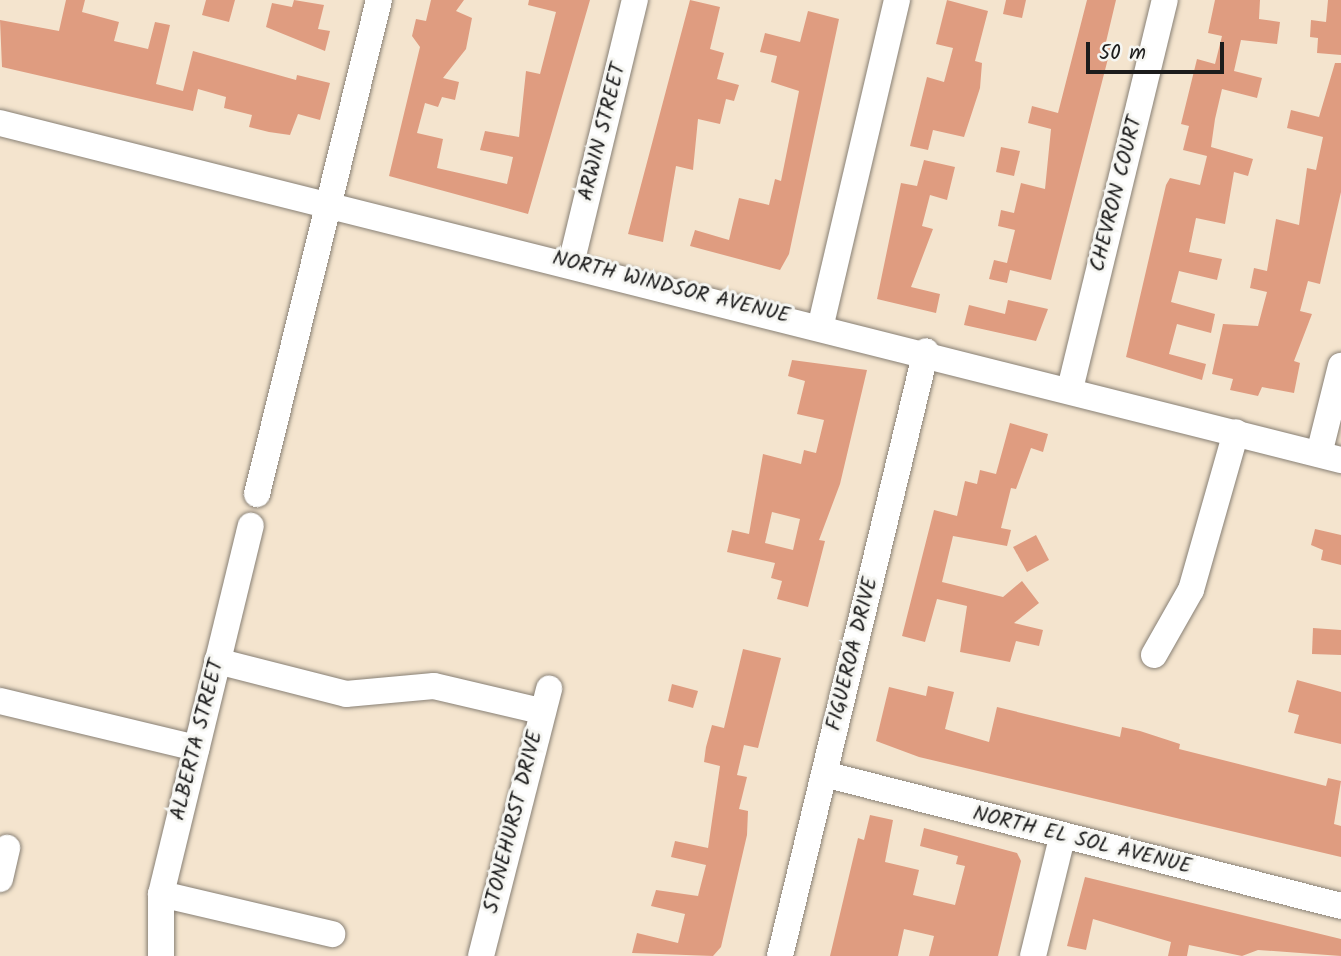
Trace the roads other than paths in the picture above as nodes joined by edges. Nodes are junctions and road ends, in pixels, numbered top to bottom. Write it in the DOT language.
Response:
graph roads {
  1 [pos="379,0"];
  2 [pos="635,0"];
  3 [pos="897,0"];
  4 [pos="1165,0"];
  5 [pos="0,123"];
  6 [pos="328,204"];
  7 [pos="571,264"];
  8 [pos="821,324"];
  9 [pos="926,351"];
  10 [pos="1341,366"];
  11 [pos="1070,388"];
  12 [pos="1236,432"];
  13 [pos="1330,457"];
  14 [pos="257,494"];
  15 [pos="251,526"];
  16 [pos="1154,656"];
  17 [pos="217,661"];
  18 [pos="0,701"];
  19 [pos="196,748"];
  20 [pos="824,774"];
  21 [pos="1062,838"];
  22 [pos="7,848"];
  23 [pos="0,879"];
  24 [pos="161,894"];
  25 [pos="1341,906"];
  26 [pos="331,934"];
  27 [pos="161,956"];
  28 [pos="481,956"];
  29 [pos="780,956"];
  30 [pos="1033,956"];
  1 -- 6 [label="street"];
  2 -- 7 [label="street, ARWIN STREET"];
  3 -- 8 [label="street"];
  4 -- 11 [label="street, CHEVRON COURT"];
  5 -- 6 [label="street, NORTH WINDSOR AVENUE"];
  6 -- 7 [label="street, NORTH WINDSOR AVENUE"];
  6 -- 14 [label="street"];
  7 -- 8 [label="street, NORTH WINDSOR AVENUE"];
  8 -- 9 [label="street, NORTH WINDSOR AVENUE"];
  9 -- 11 [label="street, NORTH WINDSOR AVENUE"];
  9 -- 20 [label="street, FIGUEROA DRIVE"];
  10 -- 13 [label="street"];
  11 -- 12 [label="street, NORTH WINDSOR AVENUE"];
  12 -- 13 [label="street, NORTH WINDSOR AVENUE"];
  12 -- 16 [label="street"];
  15 -- 17 [label="street, ALBERTA STREET"];
  17 -- 19 [label="street, ALBERTA STREET"];
  17 -- 28 [label="street, STONEHURST DRIVE"];
  18 -- 19 [label="street"];
  19 -- 24 [label="street, ALBERTA STREET"];
  20 -- 21 [label="street, NORTH EL SOL AVENUE"];
  20 -- 29 [label="street, FIGUEROA DRIVE"];
  21 -- 25 [label="street, NORTH EL SOL AVENUE"];
  21 -- 30 [label="street"];
  22 -- 23 [label="street"];
  24 -- 26 [label="street"];
  24 -- 27 [label="street, ALBERTA STREET"];
}
